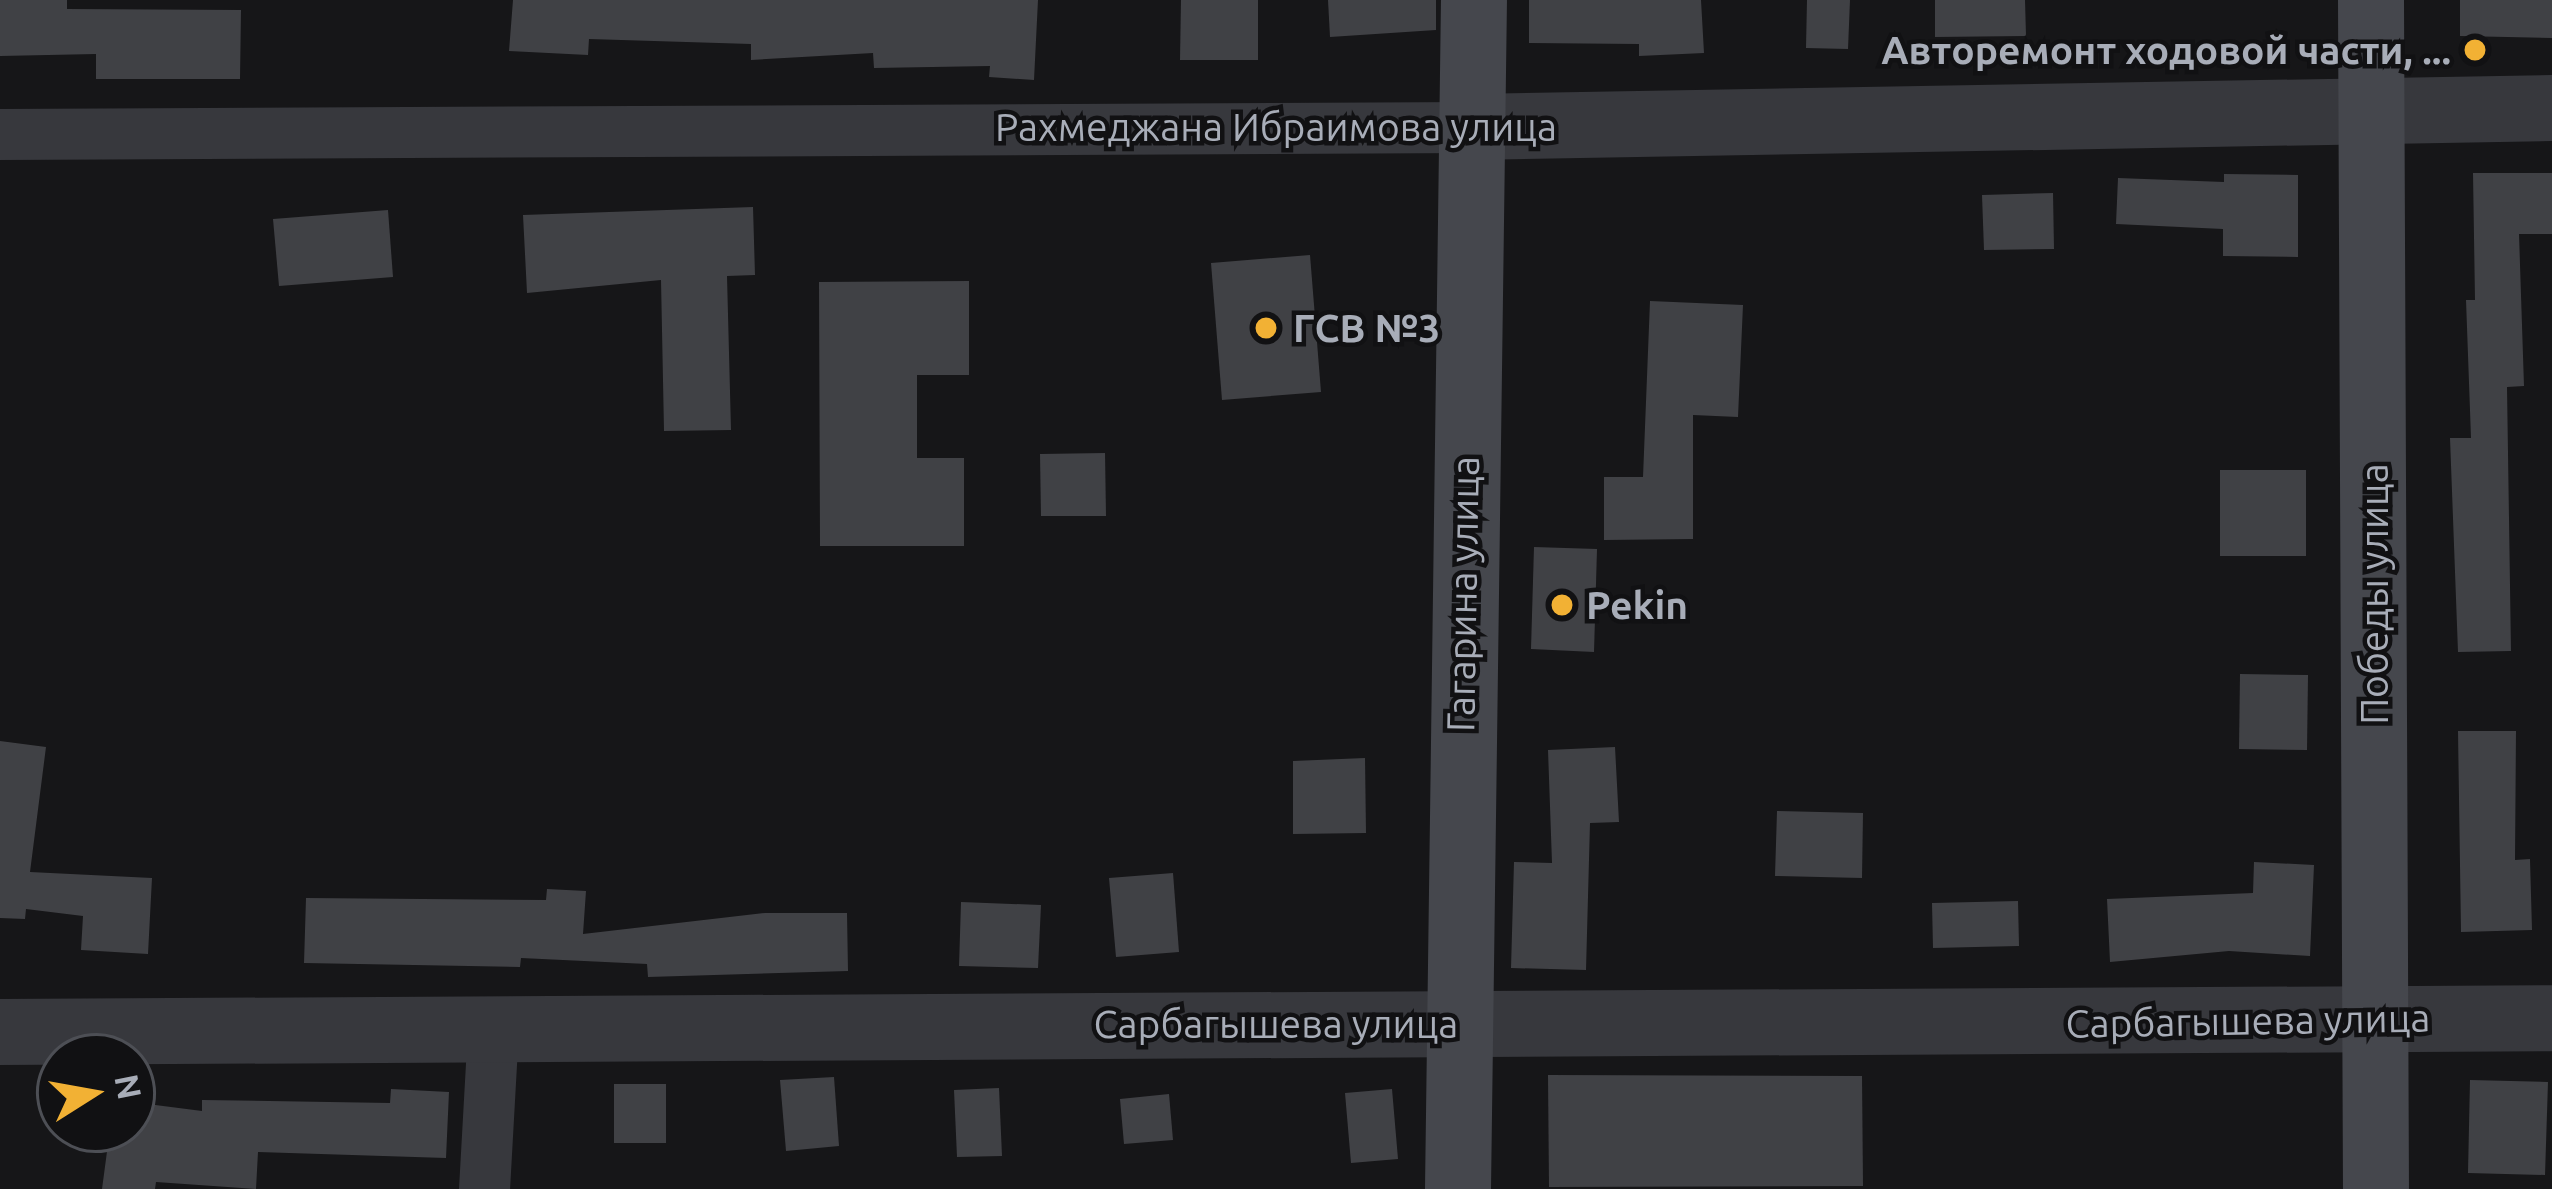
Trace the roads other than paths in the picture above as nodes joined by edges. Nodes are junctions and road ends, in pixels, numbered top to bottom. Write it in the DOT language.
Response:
graph roads {
  1 [pos="1474,0"];
  2 [pos="2371,0"];
  3 [pos="2369,107"];
  4 [pos="2552,108"];
  5 [pos="1472,127"];
  6 [pos="0,134"];
  7 [pos="2552,1018"];
  8 [pos="2377,1020"];
  9 [pos="1455,1021"];
  10 [pos="493,1027"];
  11 [pos="0,1032"];
  12 [pos="484,1189"];
  13 [pos="1458,1189"];
  14 [pos="2376,1189"];
  1 -- 5 [label="main road, Гагарина улица"];
  2 -- 3 [label="main road, Победы улица"];
  3 -- 4 [label="street, Рахмеджана Ибраимова улица"];
  3 -- 5 [label="street, Рахмеджана Ибраимова улица"];
  3 -- 8 [label="main road, Победы улица"];
  5 -- 6 [label="street, Рахмеджана Ибраимова улица"];
  5 -- 9 [label="main road, Гагарина улица"];
  7 -- 8 [label="street, Сарбагышева улица"];
  8 -- 9 [label="street, Сарбагышева улица"];
  8 -- 14 [label="main road, Победы улица"];
  9 -- 10 [label="street, Сарбагышева улица"];
  9 -- 13 [label="main road, Гагарина улица"];
  10 -- 11 [label="street, Сарбагышева улица"];
  10 -- 12 [label="street"];
}
